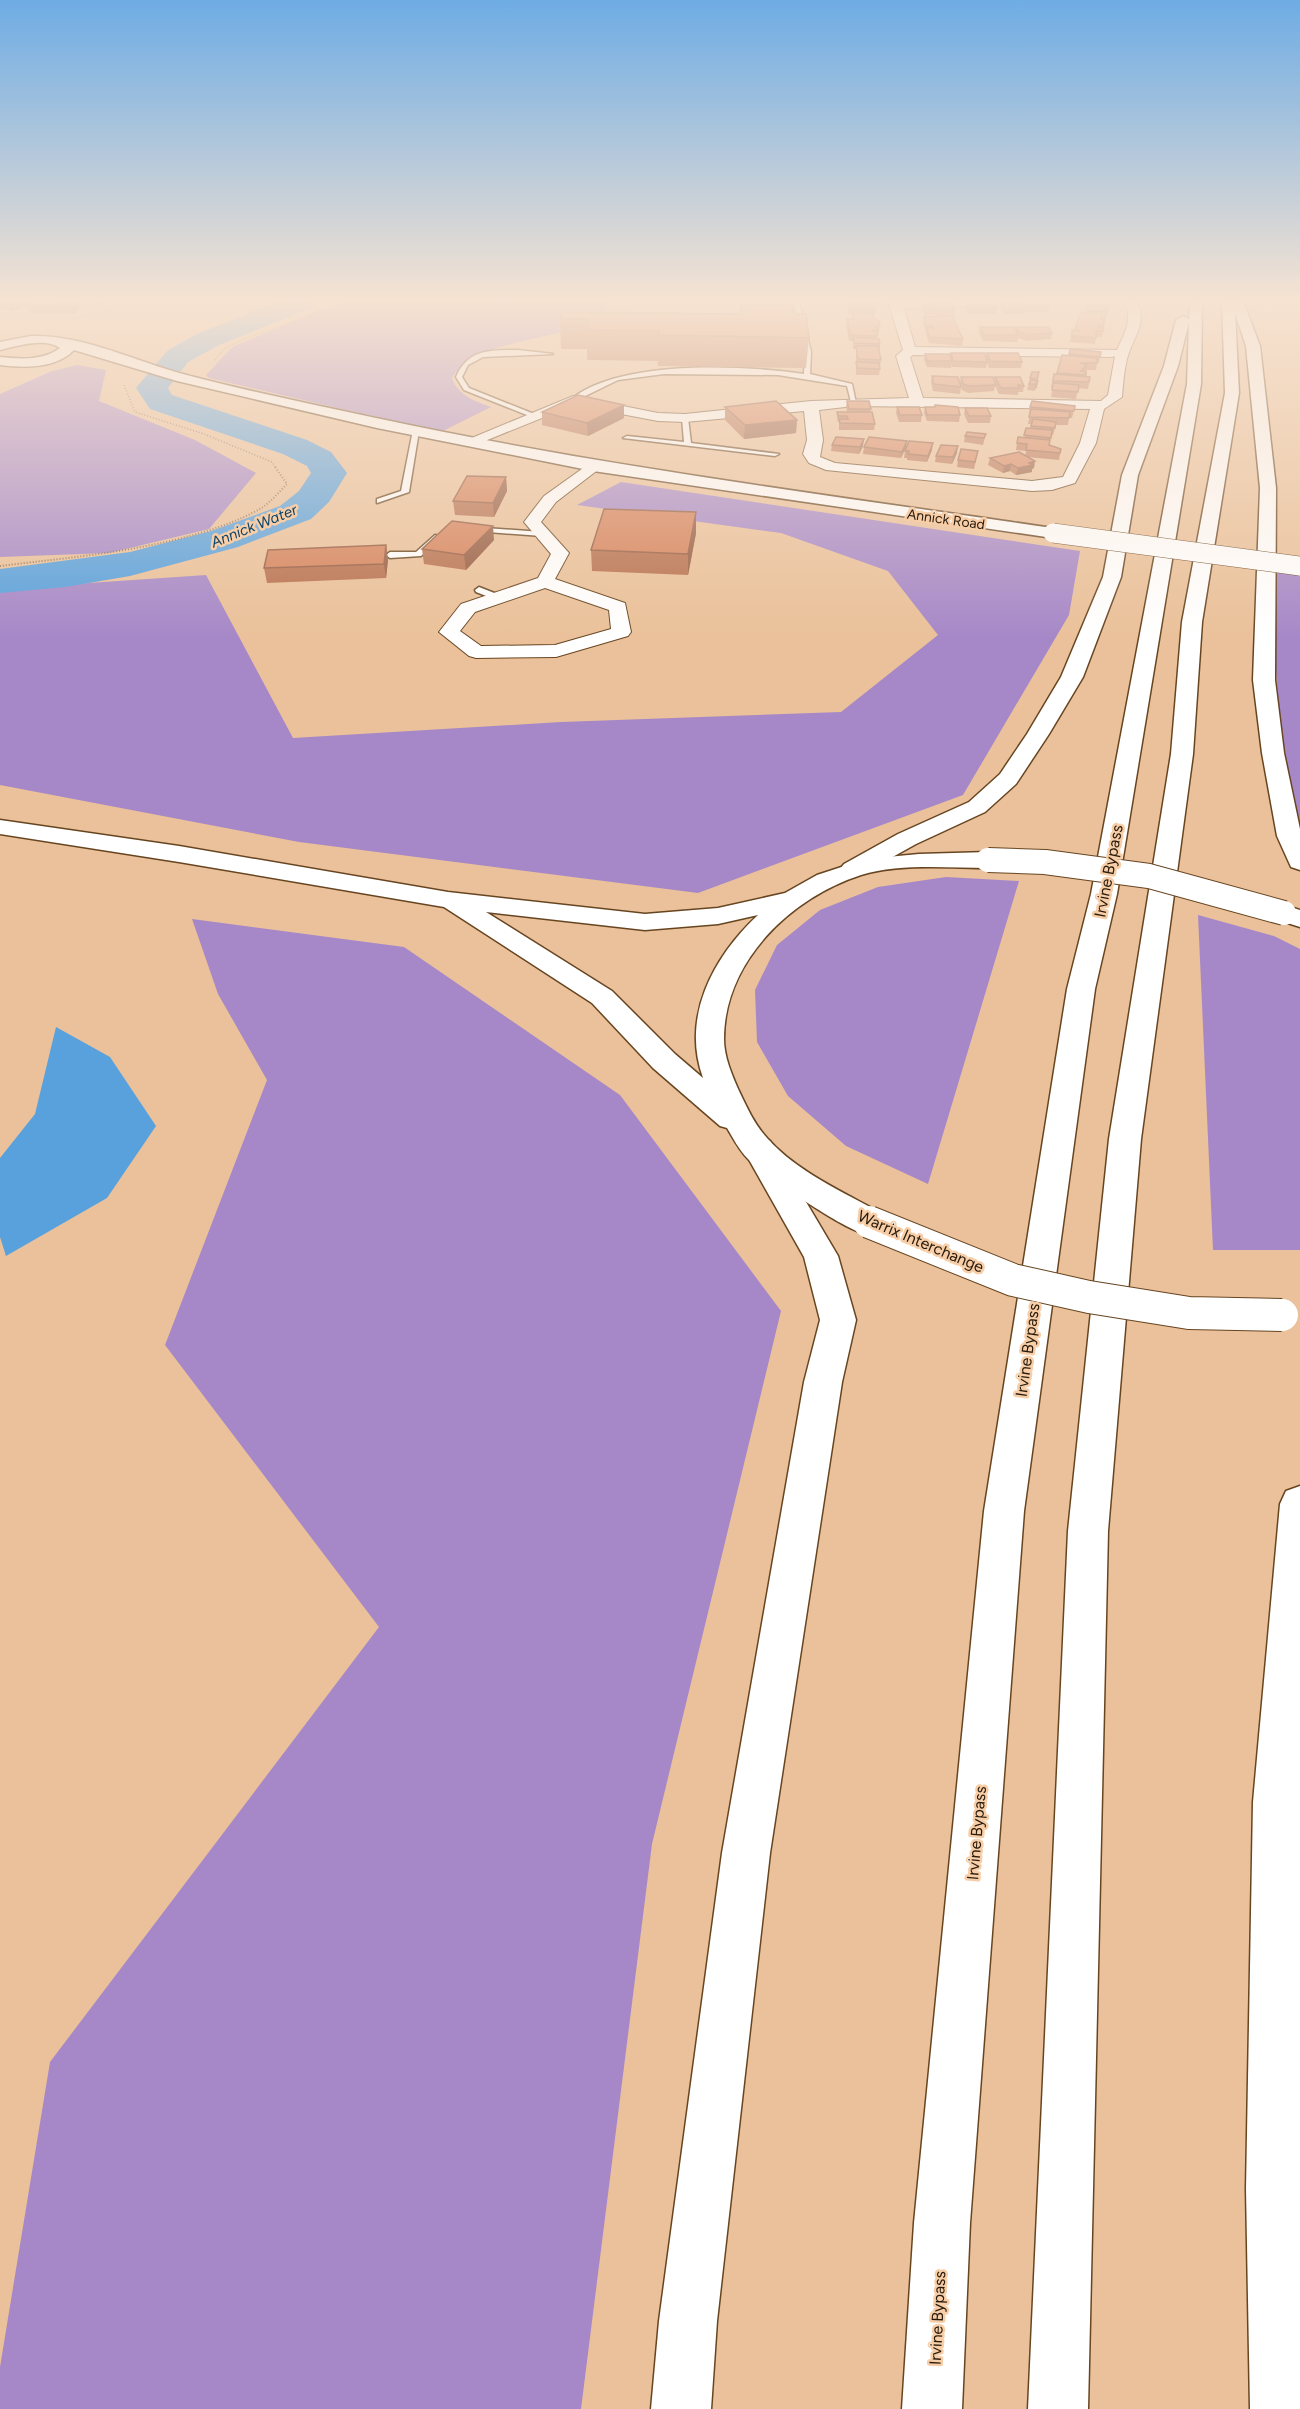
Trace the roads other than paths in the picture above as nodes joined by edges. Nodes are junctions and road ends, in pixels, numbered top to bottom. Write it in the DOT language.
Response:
graph roads {
  1 [pos="338,413"];
  2 [pos="528,413"];
  3 [pos="536,413"];
  4 [pos="640,413"];
  5 [pos="730,413"];
  6 [pos="812,413"];
  7 [pos="1096,413"];
  8 [pos="1153,413"];
  9 [pos="1190,413"];
  10 [pos="1228,413"];
  11 [pos="1260,413"];
  12 [pos="532,415"];
  13 [pos="686,418"];
  14 [pos="415,431"];
  15 [pos="627,438"];
  16 [pos="470,442"];
  17 [pos="688,445"];
  18 [pos="775,454"];
  19 [pos="593,466"];
  20 [pos="380,501"];
  21 [pos="466,529"];
  22 [pos="445,530"];
  23 [pos="542,534"];
  24 [pos="390,555"];
  25 [pos="1300,567"];
  26 [pos="545,582"];
  27 [pos="479,590"];
  28 [pos="498,598"];
  29 [pos="0,827"];
  30 [pos="1300,862"];
  31 [pos="853,869"];
  32 [pos="448,900"];
  33 [pos="789,900"];
  34 [pos="1292,916"];
  35 [pos="750,1138"];
  36 [pos="1291,1314"];
  37 [pos="1300,1504"];
  38 [pos="681,2409"];
  39 [pos="932,2409"];
  40 [pos="1058,2409"];
  41 [pos="1280,2409"];
  1 -- 14 [label="main road, Annick Road"];
  2 -- 12 [label="lane"];
  3 -- 12 [label="street"];
  4 -- 13 [label="street"];
  5 -- 13 [label="street"];
  6 -- 7 [label="street"];
  8 -- 31 [label="main road"];
  9 -- 39 [label="main road, Irvine Bypass"];
  10 -- 40 [label="main road"];
  11 -- 30 [label="main road"];
  12 -- 16 [label="street"];
  13 -- 17 [label="lane"];
  14 -- 16 [label="main road, Annick Road"];
  14 -- 20 [label="lane"];
  15 -- 17 [label="lane"];
  16 -- 19 [label="main road, Annick Road"];
  17 -- 18 [label="lane"];
  19 -- 23 [label="street"];
  19 -- 25 [label="main road, Annick Road, bridge"];
  21 -- 23 [label="lane"];
  22 -- 24 [label="lane"];
  23 -- 26 [label="street"];
  26 -- 28 [label="street"];
  26 -- 28 [label="street"];
  27 -- 28 [label="lane"];
  29 -- 32 [label="main road"];
  31 -- 33 [label="main road, Warrix Interchange"];
  31 -- 34 [label="main road, Warrix Interchange, bridge"];
  32 -- 33 [label="main road"];
  32 -- 35 [label="main road"];
  33 -- 35 [label="main road, Warrix Interchange"];
  35 -- 36 [label="main road, Warrix Interchange, bridge"];
  35 -- 38 [label="main road"];
  37 -- 41 [label="main road"];
}
